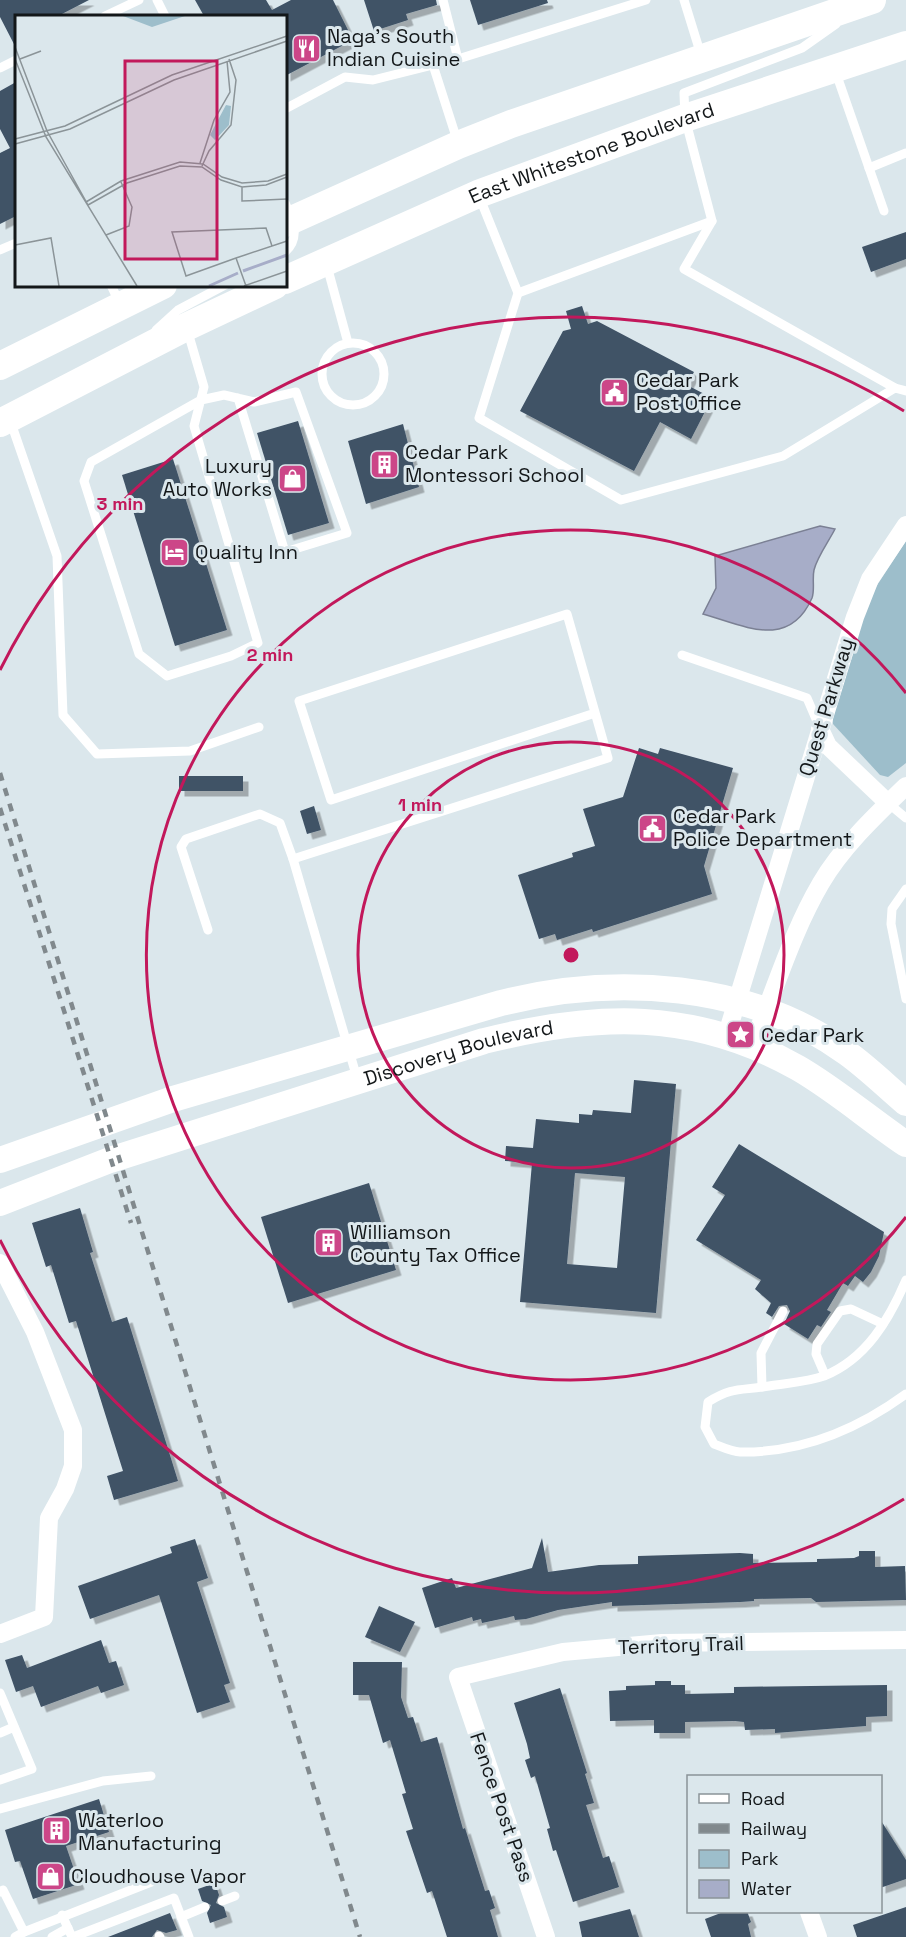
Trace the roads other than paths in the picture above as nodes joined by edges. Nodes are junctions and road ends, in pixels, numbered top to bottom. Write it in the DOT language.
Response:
graph roads {
  1 [pos="139,0"];
  2 [pos="157,0"];
  3 [pos="443,0"];
  4 [pos="646,0"];
  5 [pos="684,0"];
  6 [pos="870,1"];
  7 [pos="107,15"];
  8 [pos="164,15"];
  9 [pos="906,45"];
  10 [pos="459,59"];
  11 [pos="15,60"];
  12 [pos="702,60"];
  13 [pos="433,65"];
  14 [pos="0,68"];
  15 [pos="834,68"];
  16 [pos="286,108"];
  17 [pos="685,118"];
  18 [pos="459,145"];
  19 [pos="906,153"];
  20 [pos="869,168"];
  21 [pos="478,194"];
  22 [pos="884,212"];
  23 [pos="287,215"];
  24 [pos="712,221"];
  25 [pos="15,243"];
  26 [pos="0,250"];
  27 [pos="286,251"];
  28 [pos="325,261"];
  29 [pos="286,280"];
  30 [pos="159,286"];
  31 [pos="223,286"];
  32 [pos="273,286"];
  33 [pos="518,293"];
  34 [pos="116,296"];
  35 [pos="186,327"];
  36 [pos="348,343"];
  37 [pos="118,363"];
  38 [pos="0,366"];
  39 [pos="895,388"];
  40 [pos="906,392"];
  41 [pos="238,398"];
  42 [pos="201,400"];
  43 [pos="5,421"];
  44 [pos="906,525"];
  45 [pos="682,655"];
  46 [pos="595,713"];
  47 [pos="259,727"];
  48 [pos="820,729"];
  49 [pos="906,786"];
  50 [pos="888,803"];
  51 [pos="906,818"];
  52 [pos="293,859"];
  53 [pos="906,889"];
  54 [pos="208,930"];
  55 [pos="906,999"];
  56 [pos="737,1002"];
  57 [pos="767,1011"];
  58 [pos="726,1037"];
  59 [pos="752,1045"];
  60 [pos="349,1049"];
  61 [pos="359,1083"];
  62 [pos="906,1103"];
  63 [pos="906,1144"];
  64 [pos="0,1160"];
  65 [pos="0,1203"];
  66 [pos="0,1263"];
  67 [pos="906,1280"];
  68 [pos="783,1311"];
  69 [pos="883,1324"];
  70 [pos="825,1375"];
  71 [pos="762,1387"];
  72 [pos="906,1394"];
  73 [pos="0,1634"];
  74 [pos="906,1640"];
  75 [pos="459,1677"];
  76 [pos="0,1693"];
  77 [pos="14,1727"];
  78 [pos="0,1733"];
  79 [pos="151,1776"];
  80 [pos="0,1780"];
  81 [pos="0,1809"];
  82 [pos="164,1877"];
  83 [pos="1,1889"];
  84 [pos="235,1896"];
  85 [pos="222,1901"];
  86 [pos="205,1907"];
  87 [pos="148,1908"];
  88 [pos="810,1913"];
  89 [pos="62,1915"];
  90 [pos="181,1917"];
  91 [pos="152,1919"];
  92 [pos="24,1932"];
  93 [pos="71,1934"];
  94 [pos="15,1937"];
  95 [pos="52,1937"];
  96 [pos="189,1937"];
  97 [pos="546,1937"];
  98 [pos="818,1937"];
  1 -- 7 [label="lane"];
  2 -- 8 [label="lane"];
  3 -- 10 [label="lane"];
  4 -- 10 [label="lane"];
  5 -- 12 [label="lane"];
  6 -- 12 [label="main road"];
  6 -- 17 [label="lane"];
  9 -- 15 [label="main road, East Whitestone Boulevard"];
  10 -- 13 [label="lane"];
  11 -- 14 [label="lane"];
  12 -- 18 [label="main road"];
  13 -- 16 [label="lane"];
  13 -- 18 [label="lane"];
  15 -- 17 [label="main road, East Whitestone Boulevard"];
  15 -- 20 [label="lane"];
  17 -- 21 [label="main road, East Whitestone Boulevard"];
  17 -- 24 [label="lane"];
  18 -- 23 [label="main road"];
  19 -- 20 [label="lane"];
  20 -- 22 [label="lane"];
  21 -- 28 [label="main road, East Whitestone Boulevard"];
  21 -- 33 [label="lane"];
  23 -- 27 [label="lane"];
  24 -- 33 [label="lane"];
  24 -- 39 [label="lane"];
  25 -- 26 [label="lane"];
  28 -- 29 [label="main road, East Whitestone Boulevard"];
  28 -- 36 [label="lane"];
  30 -- 34 [label="main road"];
  31 -- 37 [label="lane"];
  32 -- 35 [label="main road"];
  33 -- 39 [label="lane"];
  34 -- 38 [label="main road"];
  35 -- 37 [label="main road"];
  35 -- 42 [label="lane"];
  36 -- 36 [label="lane"];
  37 -- 43 [label="main road"];
  39 -- 40 [label="lane"];
  41 -- 41 [label="lane"];
  41 -- 42 [label="lane"];
  42 -- 42 [label="lane"];
  43 -- 47 [label="lane"];
  44 -- 48 [label="street, Quest Parkway"];
  45 -- 48 [label="lane"];
  46 -- 46 [label="lane"];
  46 -- 52 [label="lane"];
  48 -- 50 [label="street"];
  48 -- 56 [label="street, Quest Parkway"];
  49 -- 50 [label="street"];
  50 -- 51 [label="lane"];
  50 -- 57 [label="street"];
  52 -- 54 [label="lane"];
  52 -- 60 [label="lane"];
  53 -- 55 [label="lane"];
  56 -- 57 [label="street, Discovery Boulevard"];
  56 -- 58 [label="street, Quest Parkway"];
  56 -- 60 [label="street, Discovery Boulevard"];
  57 -- 59 [label="street"];
  57 -- 62 [label="street, Discovery Boulevard"];
  58 -- 59 [label="street, Discovery Boulevard"];
  58 -- 61 [label="street, Discovery Boulevard"];
  59 -- 63 [label="street, Discovery Boulevard"];
  60 -- 61 [label="lane"];
  60 -- 64 [label="street, Discovery Boulevard"];
  61 -- 65 [label="street, Discovery Boulevard"];
  66 -- 73 [label="street"];
  67 -- 69 [label="lane"];
  68 -- 71 [label="lane"];
  69 -- 70 [label="lane"];
  69 -- 70 [label="lane"];
  70 -- 71 [label="lane"];
  71 -- 72 [label="lane"];
  74 -- 75 [label="street, Territory Trail"];
  75 -- 97 [label="street, Fence Post Pass"];
  76 -- 77 [label="lane"];
  77 -- 78 [label="lane"];
  77 -- 80 [label="lane"];
  79 -- 81 [label="lane"];
  82 -- 89 [label="lane"];
  83 -- 92 [label="lane"];
  84 -- 85 [label="lane"];
  86 -- 90 [label="lane"];
  87 -- 90 [label="lane"];
  87 -- 91 [label="lane"];
  87 -- 93 [label="lane"];
  88 -- 98 [label="street"];
  89 -- 92 [label="lane"];
  89 -- 93 [label="lane"];
  90 -- 96 [label="lane"];
  92 -- 94 [label="lane"];
  93 -- 95 [label="lane"];
}
